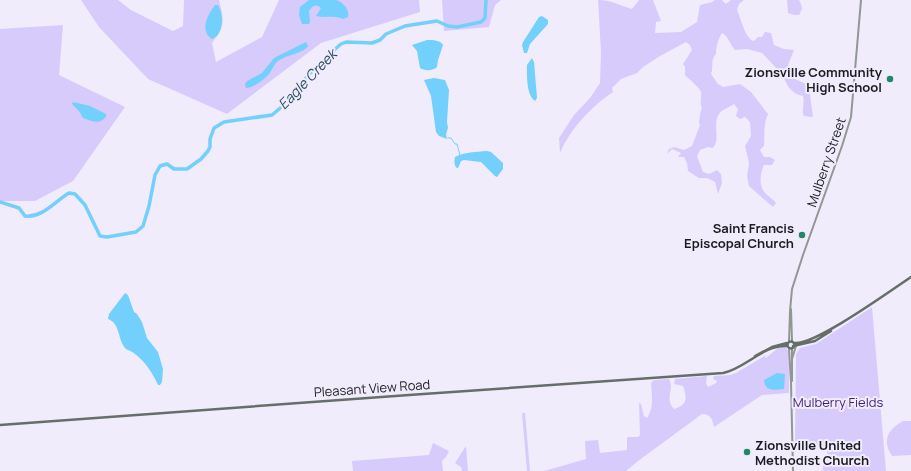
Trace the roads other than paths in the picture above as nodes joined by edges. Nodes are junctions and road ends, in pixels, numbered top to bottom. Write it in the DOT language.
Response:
graph roads {
  1 [pos="861,0"];
  2 [pos="911,277"];
  3 [pos="791,345"];
  4 [pos="791,382"];
  5 [pos="0,425"];
  6 [pos="793,471"];
  1 -- 3 [label="street, Mulberry Street"];
  2 -- 3 [label="main road, Pleasant View Road"];
  3 -- 4 [label="street, Mulberry Street"];
  3 -- 4 [label="street"];
  3 -- 5 [label="main road, Pleasant View Road"];
  4 -- 6 [label="street"];
}
